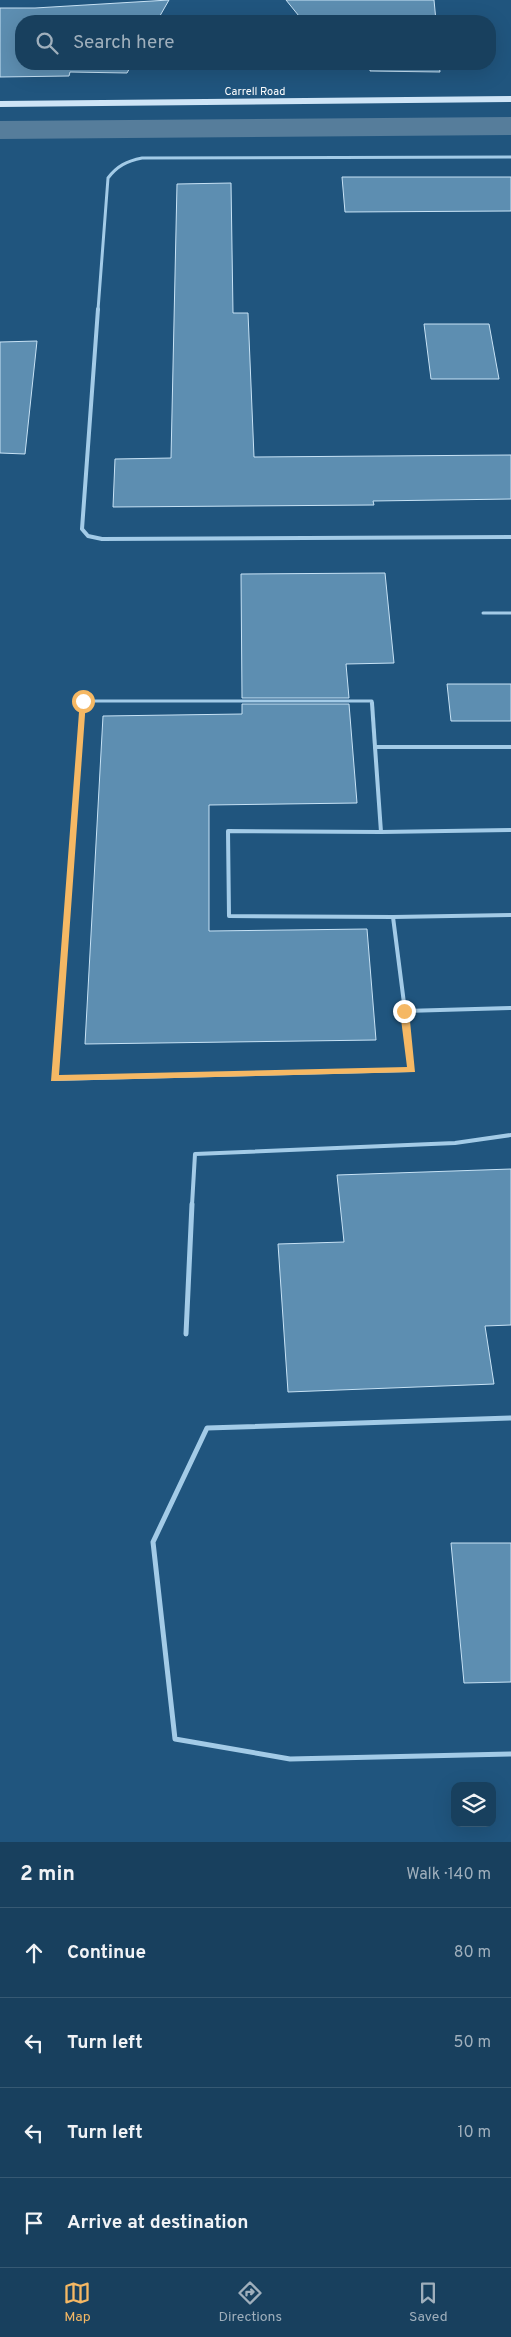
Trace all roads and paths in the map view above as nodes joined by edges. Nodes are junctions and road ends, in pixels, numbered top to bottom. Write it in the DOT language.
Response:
graph roads {
  1 [pos="511,99"];
  2 [pos="0,104"];
  3 [pos="511,157"];
  4 [pos="511,537"];
  5 [pos="484,613"];
  6 [pos="511,613"];
  7 [pos="375,747"];
  8 [pos="511,747"];
  9 [pos="511,830"];
  10 [pos="381,832"];
  11 [pos="511,915"];
  12 [pos="393,918"];
  13 [pos="511,1008"];
  14 [pos="404,1011"];
  15 [pos="511,1135"];
  16 [pos="186,1334"];
  17 [pos="511,1418"];
  18 [pos="511,1754"];
  1 -- 2 [label="street, Carrell Road"];
  3 -- 4 [label="street"];
  5 -- 6 [label="lane"];
  7 -- 8 [label="lane"];
  7 -- 10 [label="lane"];
  7 -- 14 [label="lane"];
  9 -- 10 [label="lane"];
  10 -- 12 [label="lane"];
  11 -- 12 [label="lane"];
  12 -- 14 [label="lane"];
  13 -- 14 [label="lane"];
  15 -- 16 [label="lane"];
  17 -- 18 [label="lane"];
}
